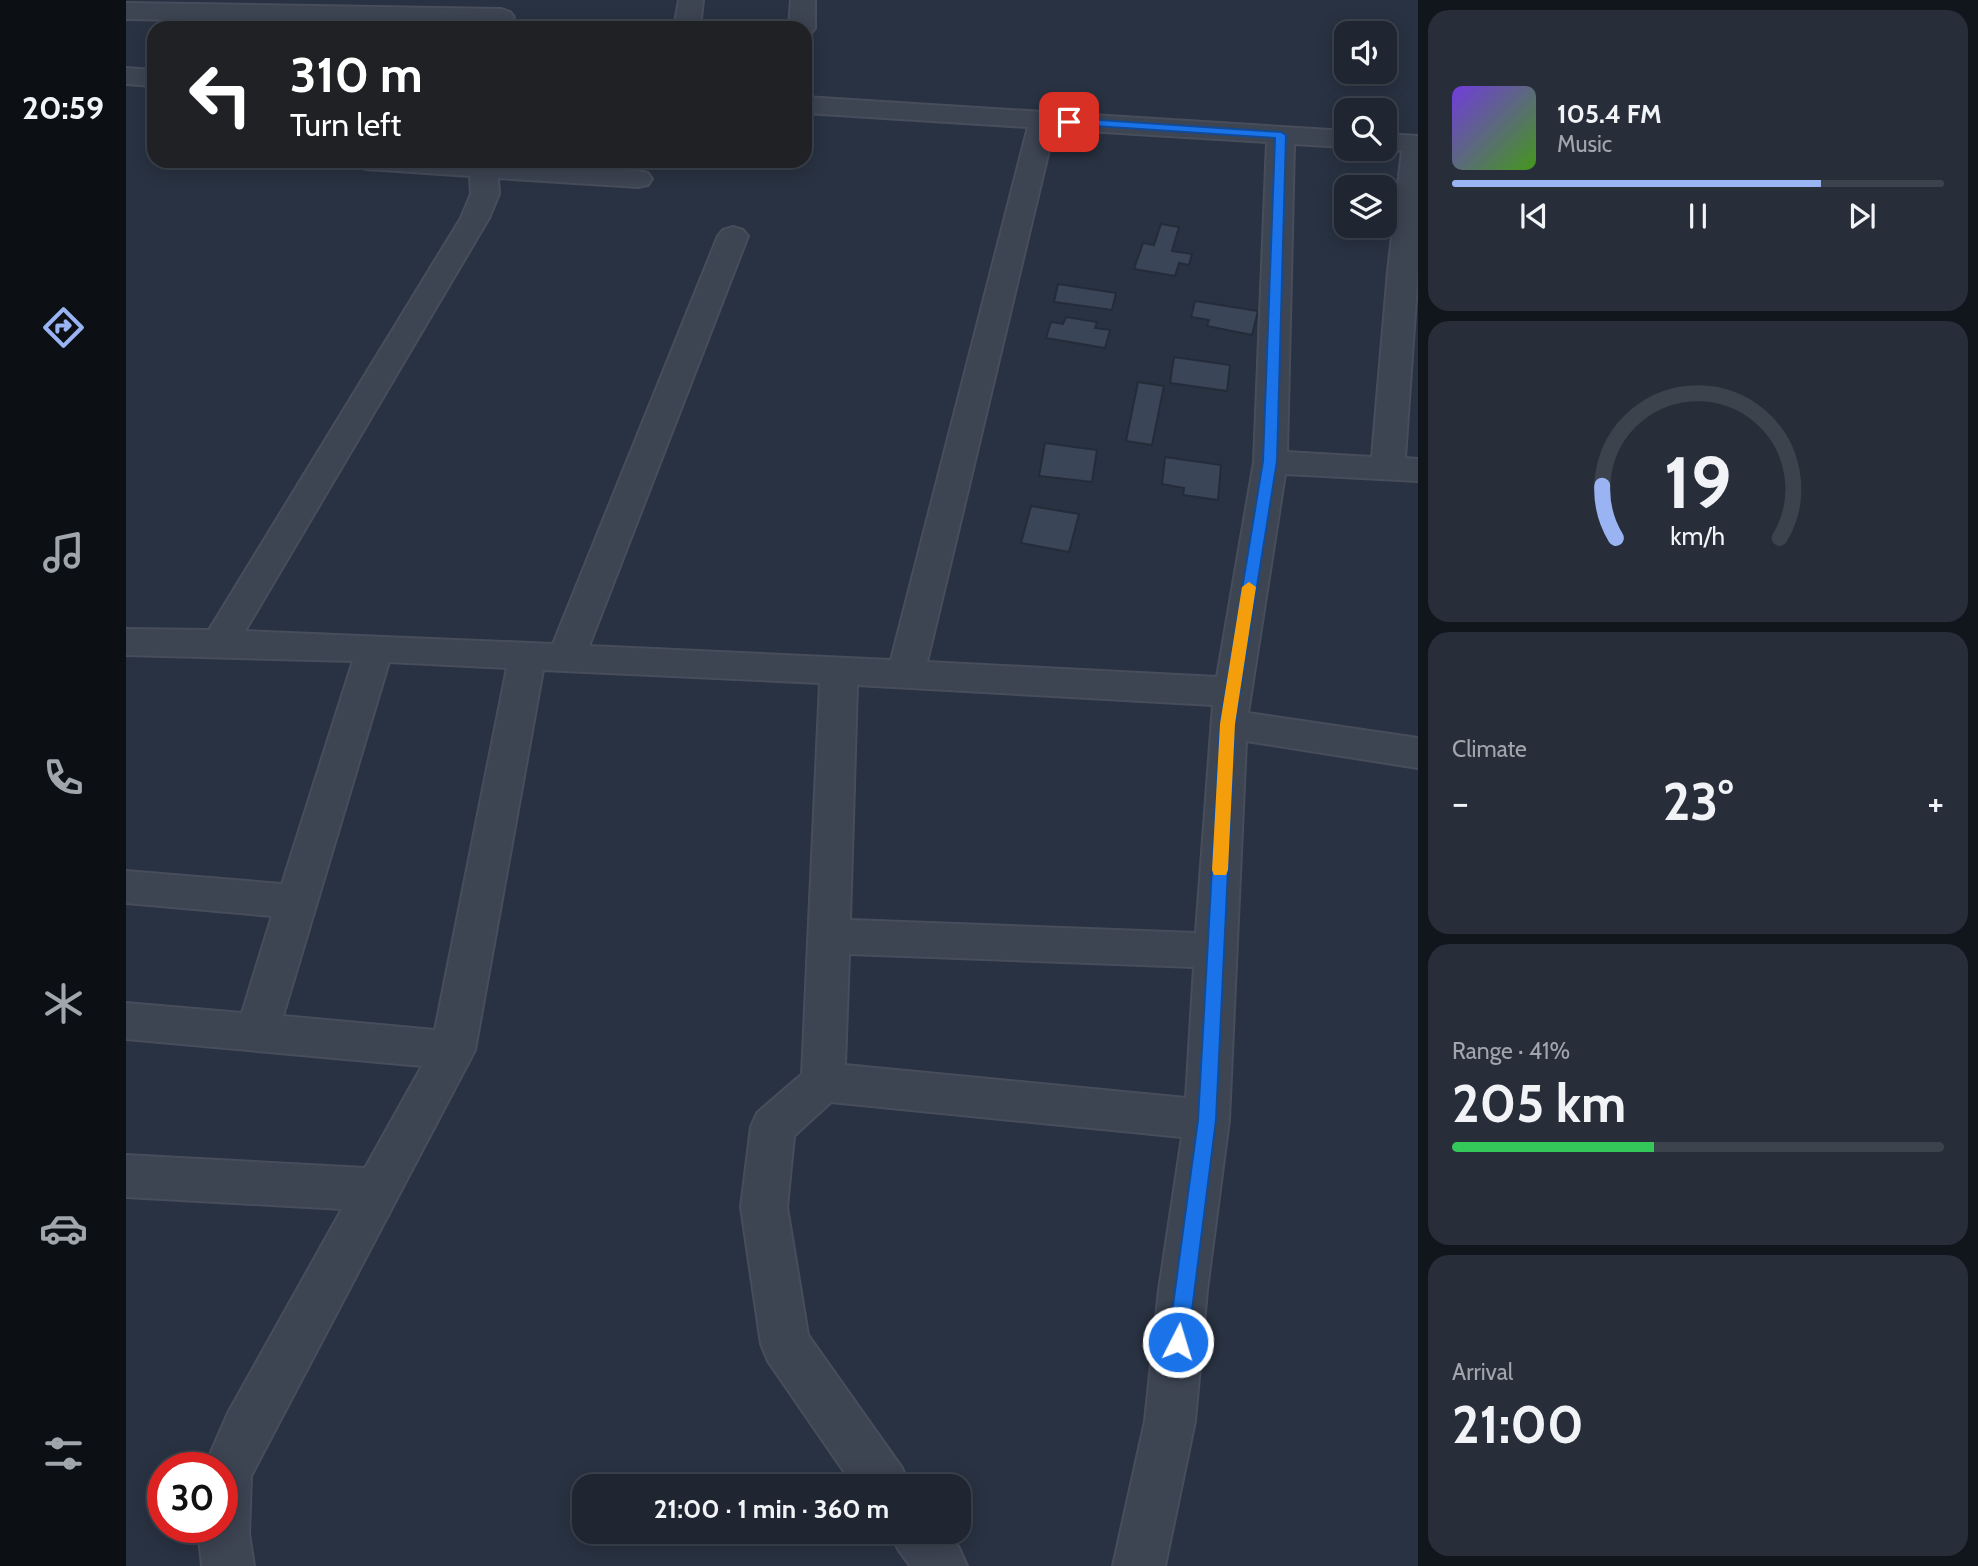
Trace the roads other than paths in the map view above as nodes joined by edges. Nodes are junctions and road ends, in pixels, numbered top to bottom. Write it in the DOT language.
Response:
graph roads {
  1 [pos="691,0"];
  2 [pos="803,0"];
  3 [pos="136,13"];
  4 [pos="502,15"];
  5 [pos="688,21"];
  6 [pos="802,21"];
  7 [pos="126,76"];
  8 [pos="147,78"];
  9 [pos="812,105"];
  10 [pos="1043,120"];
  11 [pos="1281,135"];
  12 [pos="1334,138"];
  13 [pos="1397,143"];
  14 [pos="1418,144"];
  15 [pos="484,168"];
  16 [pos="508,168"];
  17 [pos="638,179"];
  18 [pos="733,236"];
  19 [pos="1410,271"];
  20 [pos="1270,461"];
  21 [pos="1403,469"];
  22 [pos="126,642"];
  23 [pos="220,642"];
  24 [pos="375,648"];
  25 [pos="528,655"];
  26 [pos="566,657"];
  27 [pos="839,670"];
  28 [pos="906,673"];
  29 [pos="1229,708"];
  30 [pos="1418,753"];
  31 [pos="126,887"];
  32 [pos="297,902"];
  33 [pos="829,936"];
  34 [pos="1216,951"];
  35 [pos="126,1021"];
  36 [pos="257,1033"];
  37 [pos="453,1050"];
  38 [pos="822,1082"];
  39 [pos="1207,1120"];
  40 [pos="126,1176"];
  41 [pos="377,1190"];
  42 [pos="876,1474"];
  43 [pos="925,1544"];
  44 [pos="228,1566"];
  45 [pos="941,1566"];
  46 [pos="1139,1566"];
  1 -- 5 [label="street"];
  2 -- 6 [label="street"];
  3 -- 4 [label="street"];
  7 -- 8 [label="street"];
  9 -- 10 [label="street"];
  10 -- 11 [label="street"];
  10 -- 28 [label="street"];
  11 -- 12 [label="street"];
  11 -- 20 [label="street"];
  13 -- 14 [label="street"];
  14 -- 19 [label="street"];
  15 -- 23 [label="street"];
  16 -- 17 [label="street"];
  18 -- 26 [label="street"];
  19 -- 21 [label="street"];
  20 -- 21 [label="street"];
  20 -- 29 [label="street"];
  22 -- 23 [label="street"];
  23 -- 24 [label="street"];
  24 -- 25 [label="street"];
  24 -- 32 [label="street"];
  25 -- 26 [label="street"];
  25 -- 37 [label="street"];
  26 -- 27 [label="street"];
  27 -- 28 [label="street"];
  27 -- 33 [label="street"];
  28 -- 29 [label="street"];
  29 -- 30 [label="street"];
  29 -- 34 [label="street"];
  31 -- 32 [label="street"];
  32 -- 36 [label="street"];
  33 -- 34 [label="street"];
  33 -- 38 [label="street"];
  34 -- 39 [label="street"];
  35 -- 36 [label="street"];
  36 -- 37 [label="street"];
  37 -- 41 [label="street"];
  38 -- 39 [label="street"];
  38 -- 42 [label="street"];
  39 -- 46 [label="street"];
  40 -- 41 [label="street"];
  41 -- 44 [label="street"];
  43 -- 45 [label="street"];
}
